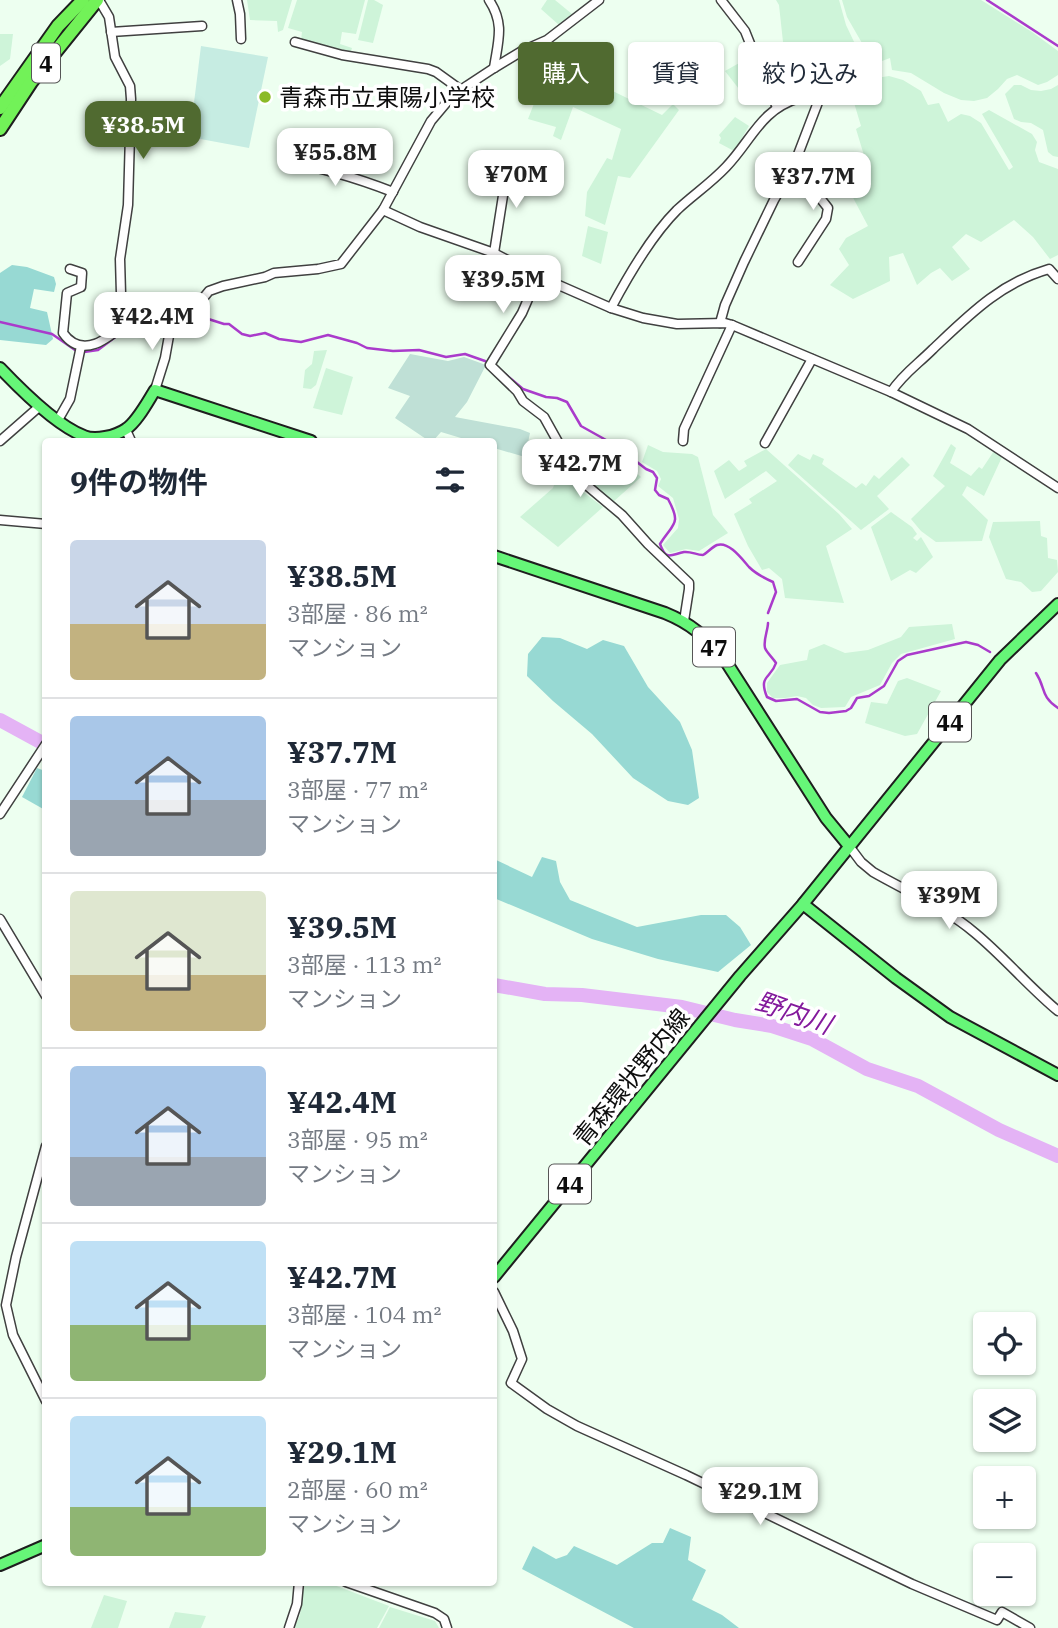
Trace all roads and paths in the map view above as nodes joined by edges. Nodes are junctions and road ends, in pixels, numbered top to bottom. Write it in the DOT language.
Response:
graph roads {
  1 [pos="82,0"];
  2 [pos="98,0"];
  3 [pos="237,0"];
  4 [pos="489,0"];
  5 [pos="599,0"];
  6 [pos="721,0"];
  7 [pos="202,26"];
  8 [pos="111,32"];
  9 [pos="241,39"];
  10 [pos="295,42"];
  11 [pos="494,68"];
  12 [pos="461,90"];
  13 [pos="0,107"];
  14 [pos="777,107"];
  15 [pos="0,129"];
  16 [pos="519,157"];
  17 [pos="283,160"];
  18 [pos="794,165"];
  19 [pos="393,192"];
  20 [pos="383,210"];
  21 [pos="494,253"];
  22 [pos="798,262"];
  23 [pos="70,269"];
  24 [pos="538,276"];
  25 [pos="1058,279"];
  26 [pos="611,308"];
  27 [pos="136,315"];
  28 [pos="172,319"];
  29 [pos="720,323"];
  30 [pos="732,325"];
  31 [pos="81,346"];
  32 [pos="812,359"];
  33 [pos="0,368"];
  34 [pos="155,390"];
  35 [pos="891,392"];
  36 [pos="40,406"];
  37 [pos="58,420"];
  38 [pos="125,430"];
  39 [pos="281,436"];
  40 [pos="90,438"];
  41 [pos="103,438"];
  42 [pos="129,438"];
  43 [pos="683,441"];
  44 [pos="0,442"];
  45 [pos="765,443"];
  46 [pos="1058,488"];
  47 [pos="0,520"];
  48 [pos="42,524"];
  49 [pos="497,557"];
  50 [pos="1058,604"];
  51 [pos="684,621"];
  52 [pos="42,750"];
  53 [pos="0,814"];
  54 [pos="849,846"];
  55 [pos="803,904"];
  56 [pos="0,919"];
  57 [pos="42,989"];
  58 [pos="1058,1011"];
  59 [pos="1058,1075"];
  60 [pos="42,1161"];
  61 [pos="497,1273"];
  62 [pos="497,1298"];
  63 [pos="3,1304"];
  64 [pos="42,1393"];
  65 [pos="42,1547"];
  66 [pos="0,1566"];
  67 [pos="298,1586"];
  68 [pos="357,1586"];
  69 [pos="289,1628"];
  70 [pos="447,1628"];
  71 [pos="1030,1628"];
  1 -- 13 [label="highway, 4"];
  2 -- 8 [label="street"];
  2 -- 15 [label="highway, 4"];
  3 -- 9 [label="street"];
  4 -- 11 [label="street"];
  5 -- 11 [label="street"];
  6 -- 14 [label="street"];
  7 -- 8 [label="street"];
  8 -- 27 [label="street"];
  10 -- 12 [label="street"];
  11 -- 12 [label="street"];
  12 -- 19 [label="street"];
  14 -- 18 [label="street"];
  14 -- 26 [label="street"];
  16 -- 21 [label="street"];
  17 -- 19 [label="street"];
  18 -- 22 [label="street"];
  18 -- 29 [label="street"];
  19 -- 20 [label="street"];
  20 -- 21 [label="street"];
  20 -- 28 [label="street"];
  21 -- 24 [label="street"];
  23 -- 31 [label="street"];
  24 -- 26 [label="street"];
  24 -- 51 [label="street"];
  25 -- 35 [label="street"];
  26 -- 29 [label="street"];
  27 -- 28 [label="street"];
  27 -- 31 [label="street"];
  28 -- 34 [label="street"];
  29 -- 30 [label="street"];
  30 -- 32 [label="street"];
  30 -- 43 [label="street"];
  31 -- 37 [label="street"];
  32 -- 35 [label="street"];
  32 -- 45 [label="street"];
  33 -- 36 [label="main road"];
  34 -- 38 [label="main road"];
  34 -- 39 [label="main road"];
  35 -- 46 [label="street"];
  36 -- 37 [label="main road"];
  36 -- 44 [label="street"];
  37 -- 40 [label="main road"];
  38 -- 41 [label="main road"];
  38 -- 42 [label="street"];
  47 -- 48 [label="street"];
  49 -- 51 [label="main road, 47"];
  50 -- 54 [label="main road, 44"];
  51 -- 54 [label="main road, 47"];
  52 -- 53 [label="street"];
  54 -- 55 [label="main road, 44"];
  54 -- 58 [label="street"];
  55 -- 59 [label="main road"];
  55 -- 61 [label="main road, 青森環状野内線 / 44"];
  56 -- 57 [label="street"];
  60 -- 63 [label="street"];
  62 -- 71 [label="street"];
  63 -- 64 [label="street"];
  65 -- 66 [label="main road"];
  67 -- 69 [label="street"];
  68 -- 70 [label="street"];
}
